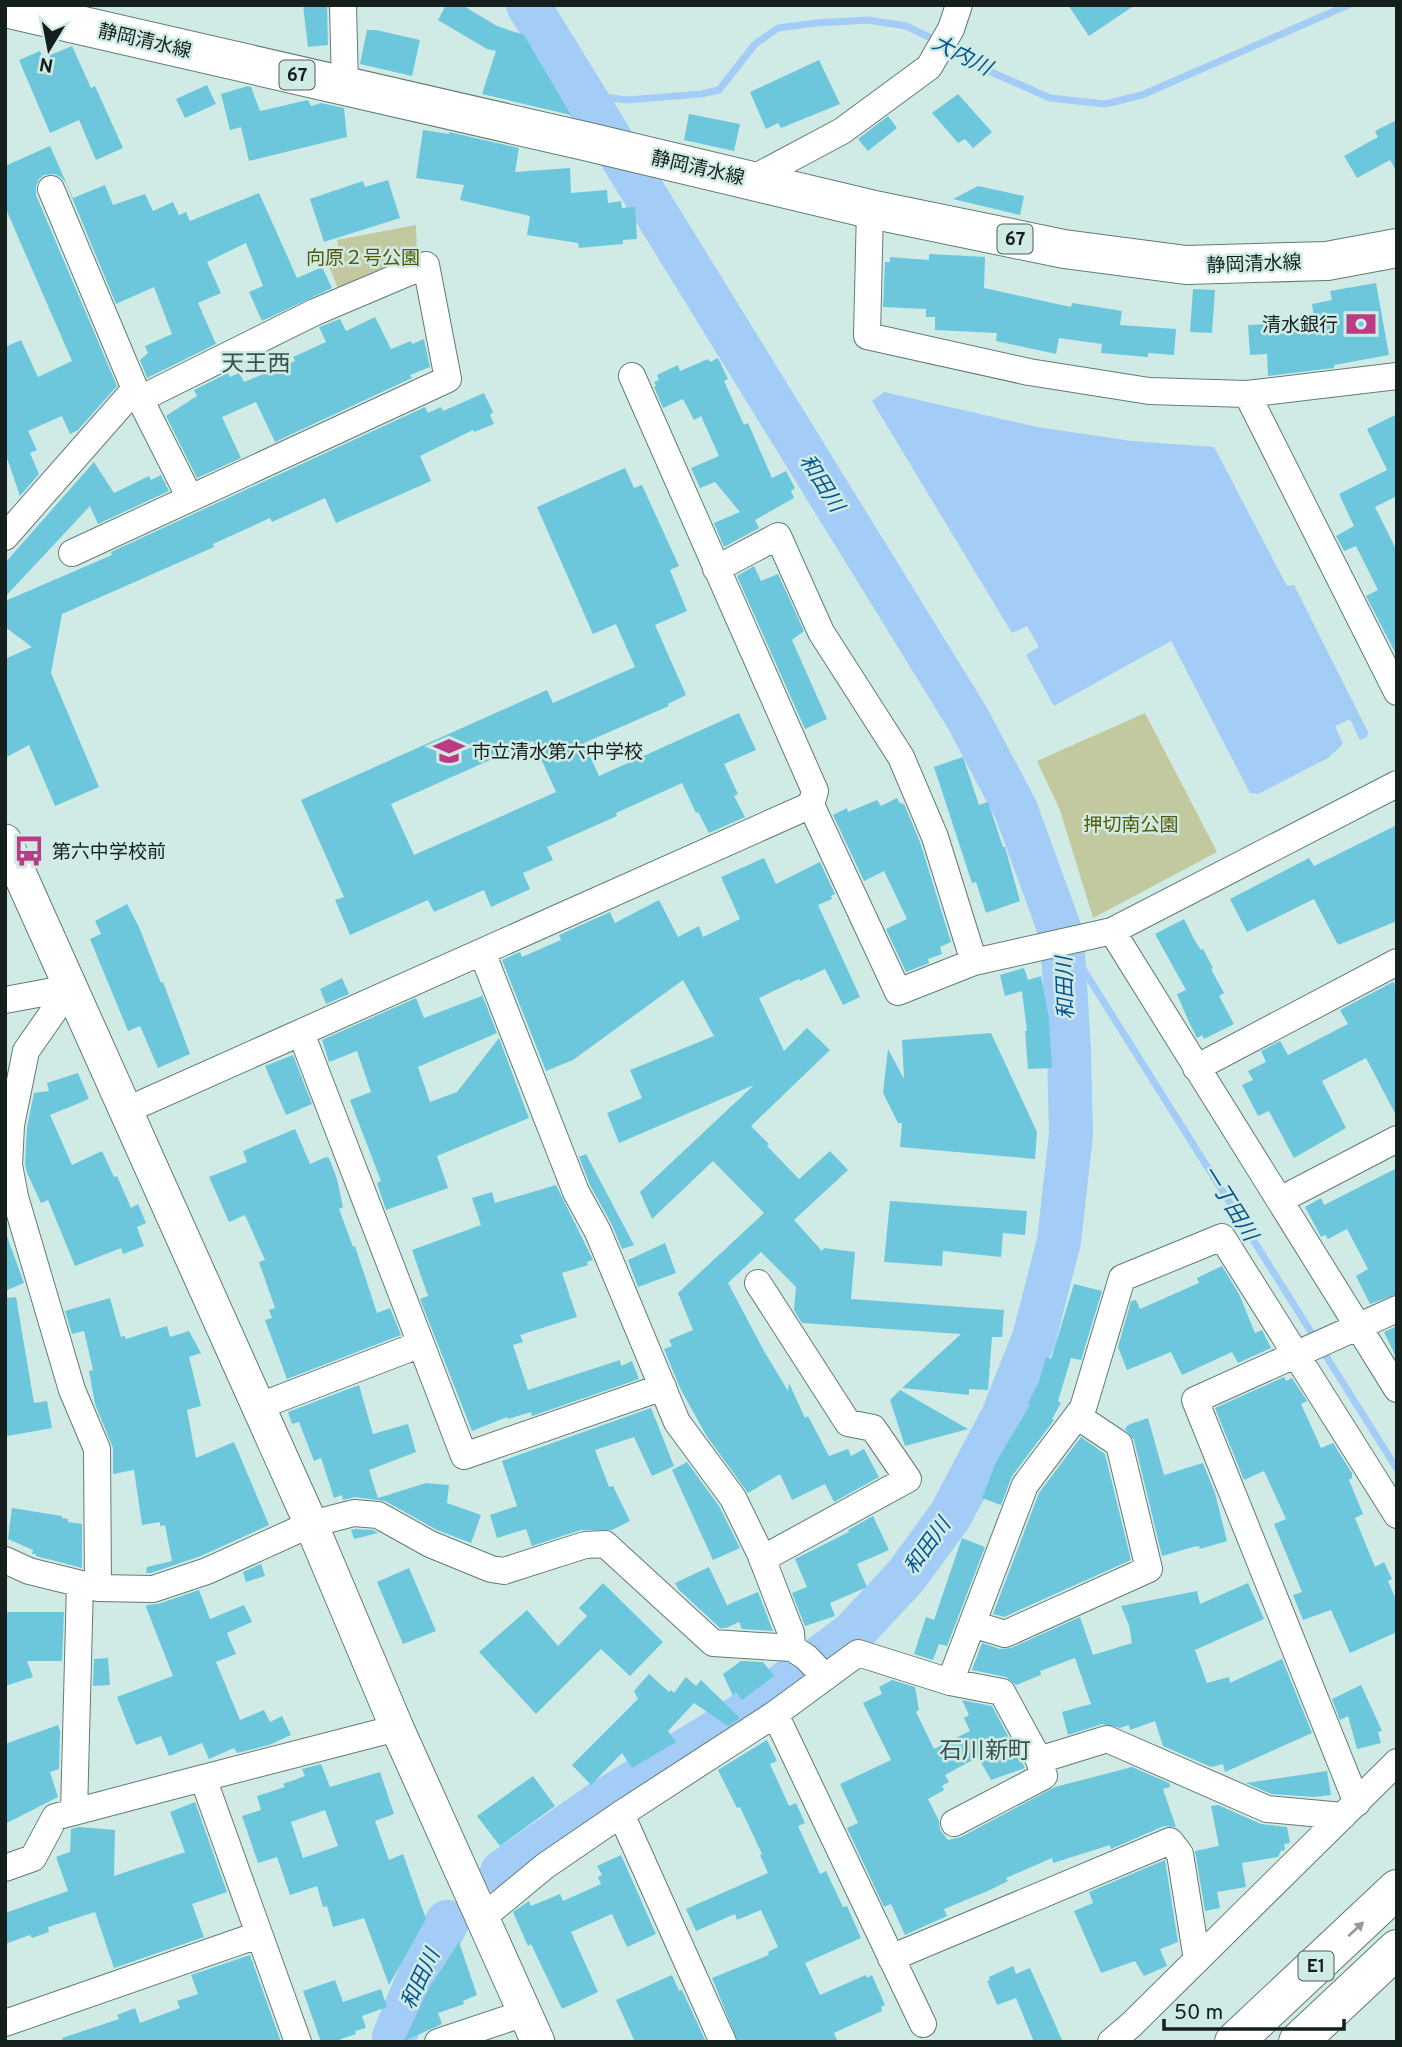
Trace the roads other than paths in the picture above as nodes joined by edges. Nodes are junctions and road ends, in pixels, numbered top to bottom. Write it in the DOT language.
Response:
graph roads {
  1 [pos="343,5"];
  2 [pos="959,5"];
  3 [pos="5,8"];
  4 [pos="345,86"];
  5 [pos="752,180"];
  6 [pos="51,189"];
  7 [pos="870,209"];
  8 [pos="1397,248"];
  9 [pos="632,376"];
  10 [pos="1397,376"];
  11 [pos="137,394"];
  12 [pos="1247,394"];
  13 [pos="190,498"];
  14 [pos="5,537"];
  15 [pos="72,553"];
  16 [pos="716,569"];
  17 [pos="1397,692"];
  18 [pos="1397,784"];
  19 [pos="811,805"];
  20 [pos="8,855"];
  21 [pos="1112,931"];
  22 [pos="482,952"];
  23 [pos="974,961"];
  24 [pos="1397,962"];
  25 [pos="70,988"];
  26 [pos="5,1000"];
  27 [pos="300,1033"];
  28 [pos="1196,1068"];
  29 [pos="127,1110"];
  30 [pos="1397,1139"];
  31 [pos="10,1199"];
  32 [pos="1280,1200"];
  33 [pos="758,1283"];
  34 [pos="1397,1309"];
  35 [pos="1358,1327"];
  36 [pos="421,1344"];
  37 [pos="1296,1356"];
  38 [pos="663,1387"];
  39 [pos="1397,1389"];
  40 [pos="257,1407"];
  41 [pos="1077,1416"];
  42 [pos="1397,1515"];
  43 [pos="311,1524"];
  44 [pos="762,1559"];
  45 [pos="5,1560"];
  46 [pos="89,1586"];
  47 [pos="972,1624"];
  48 [pos="811,1664"];
  49 [pos="950,1682"];
  50 [pos="775,1714"];
  51 [pos="397,1728"];
  52 [pos="1040,1760"];
  53 [pos="1397,1762"];
  54 [pos="203,1778"];
  55 [pos="1350,1810"];
  56 [pos="74,1812"];
  57 [pos="621,1814"];
  58 [pos="954,1823"];
  59 [pos="5,1868"];
  60 [pos="1397,1889"];
  61 [pos="482,1918"];
  62 [pos="258,1935"];
  63 [pos="1397,1949"];
  64 [pos="891,1958"];
  65 [pos="1197,1961"];
  66 [pos="5,2023"];
  67 [pos="923,2024"];
  68 [pos="532,2027"];
  69 [pos="1135,2033"];
  70 [pos="298,2042"];
  71 [pos="438,2042"];
  72 [pos="723,2042"];
  73 [pos="1111,2042"];
  74 [pos="1234,2042"];
  75 [pos="1297,2042"];
  1 -- 4 [label="street"];
  2 -- 5 [label="street"];
  3 -- 4 [label="main road, 静岡清水線 / 67"];
  4 -- 5 [label="main road, 静岡清水線 / 67"];
  5 -- 7 [label="main road, 静岡清水線 / 67"];
  6 -- 11 [label="street"];
  7 -- 8 [label="main road, 静岡清水線 / 67"];
  7 -- 12 [label="street"];
  9 -- 16 [label="street"];
  10 -- 12 [label="street"];
  11 -- 13 [label="street"];
  11 -- 13 [label="street"];
  11 -- 14 [label="street"];
  12 -- 17 [label="street"];
  13 -- 15 [label="street"];
  16 -- 19 [label="street"];
  16 -- 23 [label="street"];
  18 -- 21 [label="street"];
  19 -- 22 [label="street"];
  19 -- 23 [label="street"];
  20 -- 25 [label="street"];
  21 -- 23 [label="street"];
  21 -- 28 [label="street"];
  22 -- 27 [label="street"];
  22 -- 38 [label="street"];
  24 -- 28 [label="street"];
  25 -- 26 [label="street"];
  25 -- 29 [label="street"];
  25 -- 31 [label="street"];
  27 -- 29 [label="street"];
  27 -- 36 [label="street"];
  28 -- 32 [label="street"];
  29 -- 40 [label="street"];
  30 -- 32 [label="street"];
  31 -- 46 [label="street"];
  32 -- 35 [label="street"];
  33 -- 44 [label="street"];
  34 -- 35 [label="street"];
  35 -- 37 [label="street"];
  35 -- 39 [label="street"];
  36 -- 38 [label="street"];
  36 -- 40 [label="street"];
  37 -- 41 [label="street"];
  37 -- 42 [label="street"];
  37 -- 55 [label="street"];
  38 -- 44 [label="street"];
  40 -- 43 [label="street"];
  41 -- 47 [label="street"];
  41 -- 47 [label="street"];
  43 -- 46 [label="street"];
  43 -- 48 [label="street"];
  43 -- 51 [label="street"];
  44 -- 48 [label="street"];
  45 -- 46 [label="street"];
  46 -- 56 [label="street"];
  47 -- 49 [label="street"];
  48 -- 49 [label="street"];
  48 -- 50 [label="street"];
  49 -- 52 [label="street"];
  50 -- 57 [label="street"];
  50 -- 64 [label="street"];
  51 -- 54 [label="street"];
  51 -- 61 [label="street"];
  52 -- 55 [label="street"];
  52 -- 58 [label="street"];
  53 -- 55 [label="street"];
  54 -- 56 [label="street"];
  54 -- 62 [label="street"];
  55 -- 65 [label="street"];
  56 -- 59 [label="street"];
  57 -- 61 [label="street"];
  57 -- 72 [label="street"];
  74 -- 60 [label="main road, E1, one-way"];
  61 -- 68 [label="street"];
  62 -- 66 [label="street"];
  62 -- 70 [label="street"];
  63 -- 75 [label="main road, E1"];
  64 -- 65 [label="street"];
  64 -- 67 [label="street"];
  65 -- 69 [label="street"];
  68 -- 71 [label="street"];
  69 -- 73 [label="street"];
}
